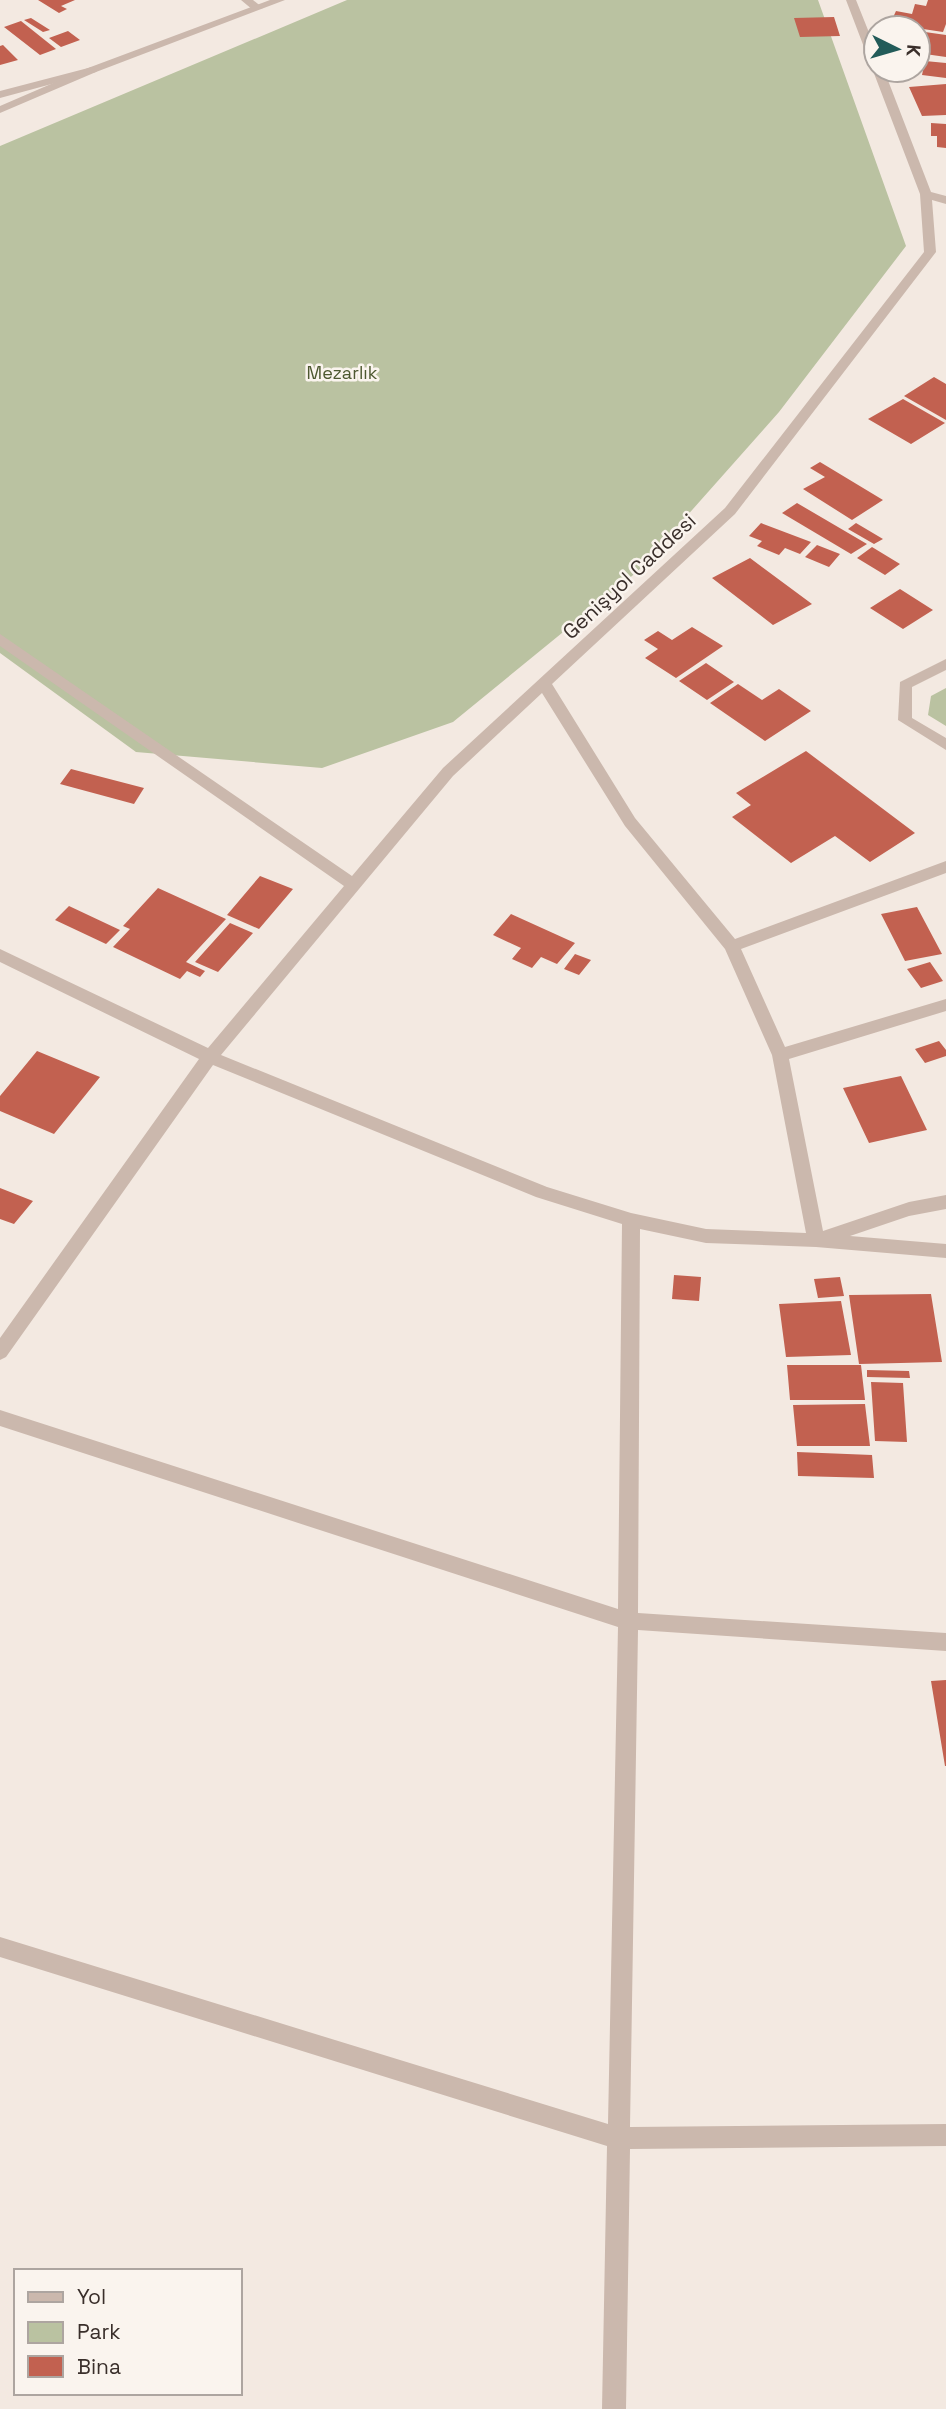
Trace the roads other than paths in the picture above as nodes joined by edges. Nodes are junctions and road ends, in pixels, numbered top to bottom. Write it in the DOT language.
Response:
graph roads {
  1 [pos="246,0"];
  2 [pos="280,0"];
  3 [pos="851,0"];
  4 [pos="257,8"];
  5 [pos="862,29"];
  6 [pos="92,70"];
  7 [pos="883,84"];
  8 [pos="0,95"];
  9 [pos="0,110"];
  10 [pos="926,194"];
  11 [pos="946,200"];
  12 [pos="0,639"];
  13 [pos="946,664"];
  14 [pos="544,684"];
  15 [pos="946,745"];
  16 [pos="946,867"];
  17 [pos="354,885"];
  18 [pos="732,946"];
  19 [pos="0,955"];
  20 [pos="946,1005"];
  21 [pos="780,1055"];
  22 [pos="210,1057"];
  23 [pos="946,1202"];
  24 [pos="631,1220"];
  25 [pos="816,1240"];
  26 [pos="946,1251"];
  27 [pos="0,1352"];
  28 [pos="0,1418"];
  29 [pos="628,1621"];
  30 [pos="946,1642"];
  31 [pos="0,1947"];
  32 [pos="946,2135"];
  33 [pos="618,2138"];
  34 [pos="614,2409"];
  1 -- 4 [label="street"];
  2 -- 4 [label="street"];
  3 -- 5 [label="street, Genişyol Caddesi"];
  4 -- 6 [label="street"];
  6 -- 8 [label="street"];
  6 -- 9 [label="street"];
  7 -- 10 [label="street, Genişyol Caddesi"];
  10 -- 11 [label="street"];
  10 -- 14 [label="street, Genişyol Caddesi"];
  12 -- 17 [label="street"];
  13 -- 15 [label="street"];
  14 -- 17 [label="street, Genişyol Caddesi"];
  14 -- 18 [label="street"];
  16 -- 18 [label="street"];
  17 -- 22 [label="street, Genişyol Caddesi"];
  18 -- 21 [label="street"];
  19 -- 22 [label="street"];
  20 -- 21 [label="street"];
  21 -- 25 [label="street"];
  22 -- 24 [label="street"];
  22 -- 27 [label="street, Genişyol Caddesi"];
  23 -- 25 [label="street"];
  24 -- 25 [label="street"];
  24 -- 29 [label="street"];
  25 -- 26 [label="street"];
  28 -- 29 [label="street"];
  29 -- 30 [label="street"];
  29 -- 33 [label="street"];
  31 -- 33 [label="street"];
  32 -- 33 [label="street"];
  33 -- 34 [label="street"];
}
